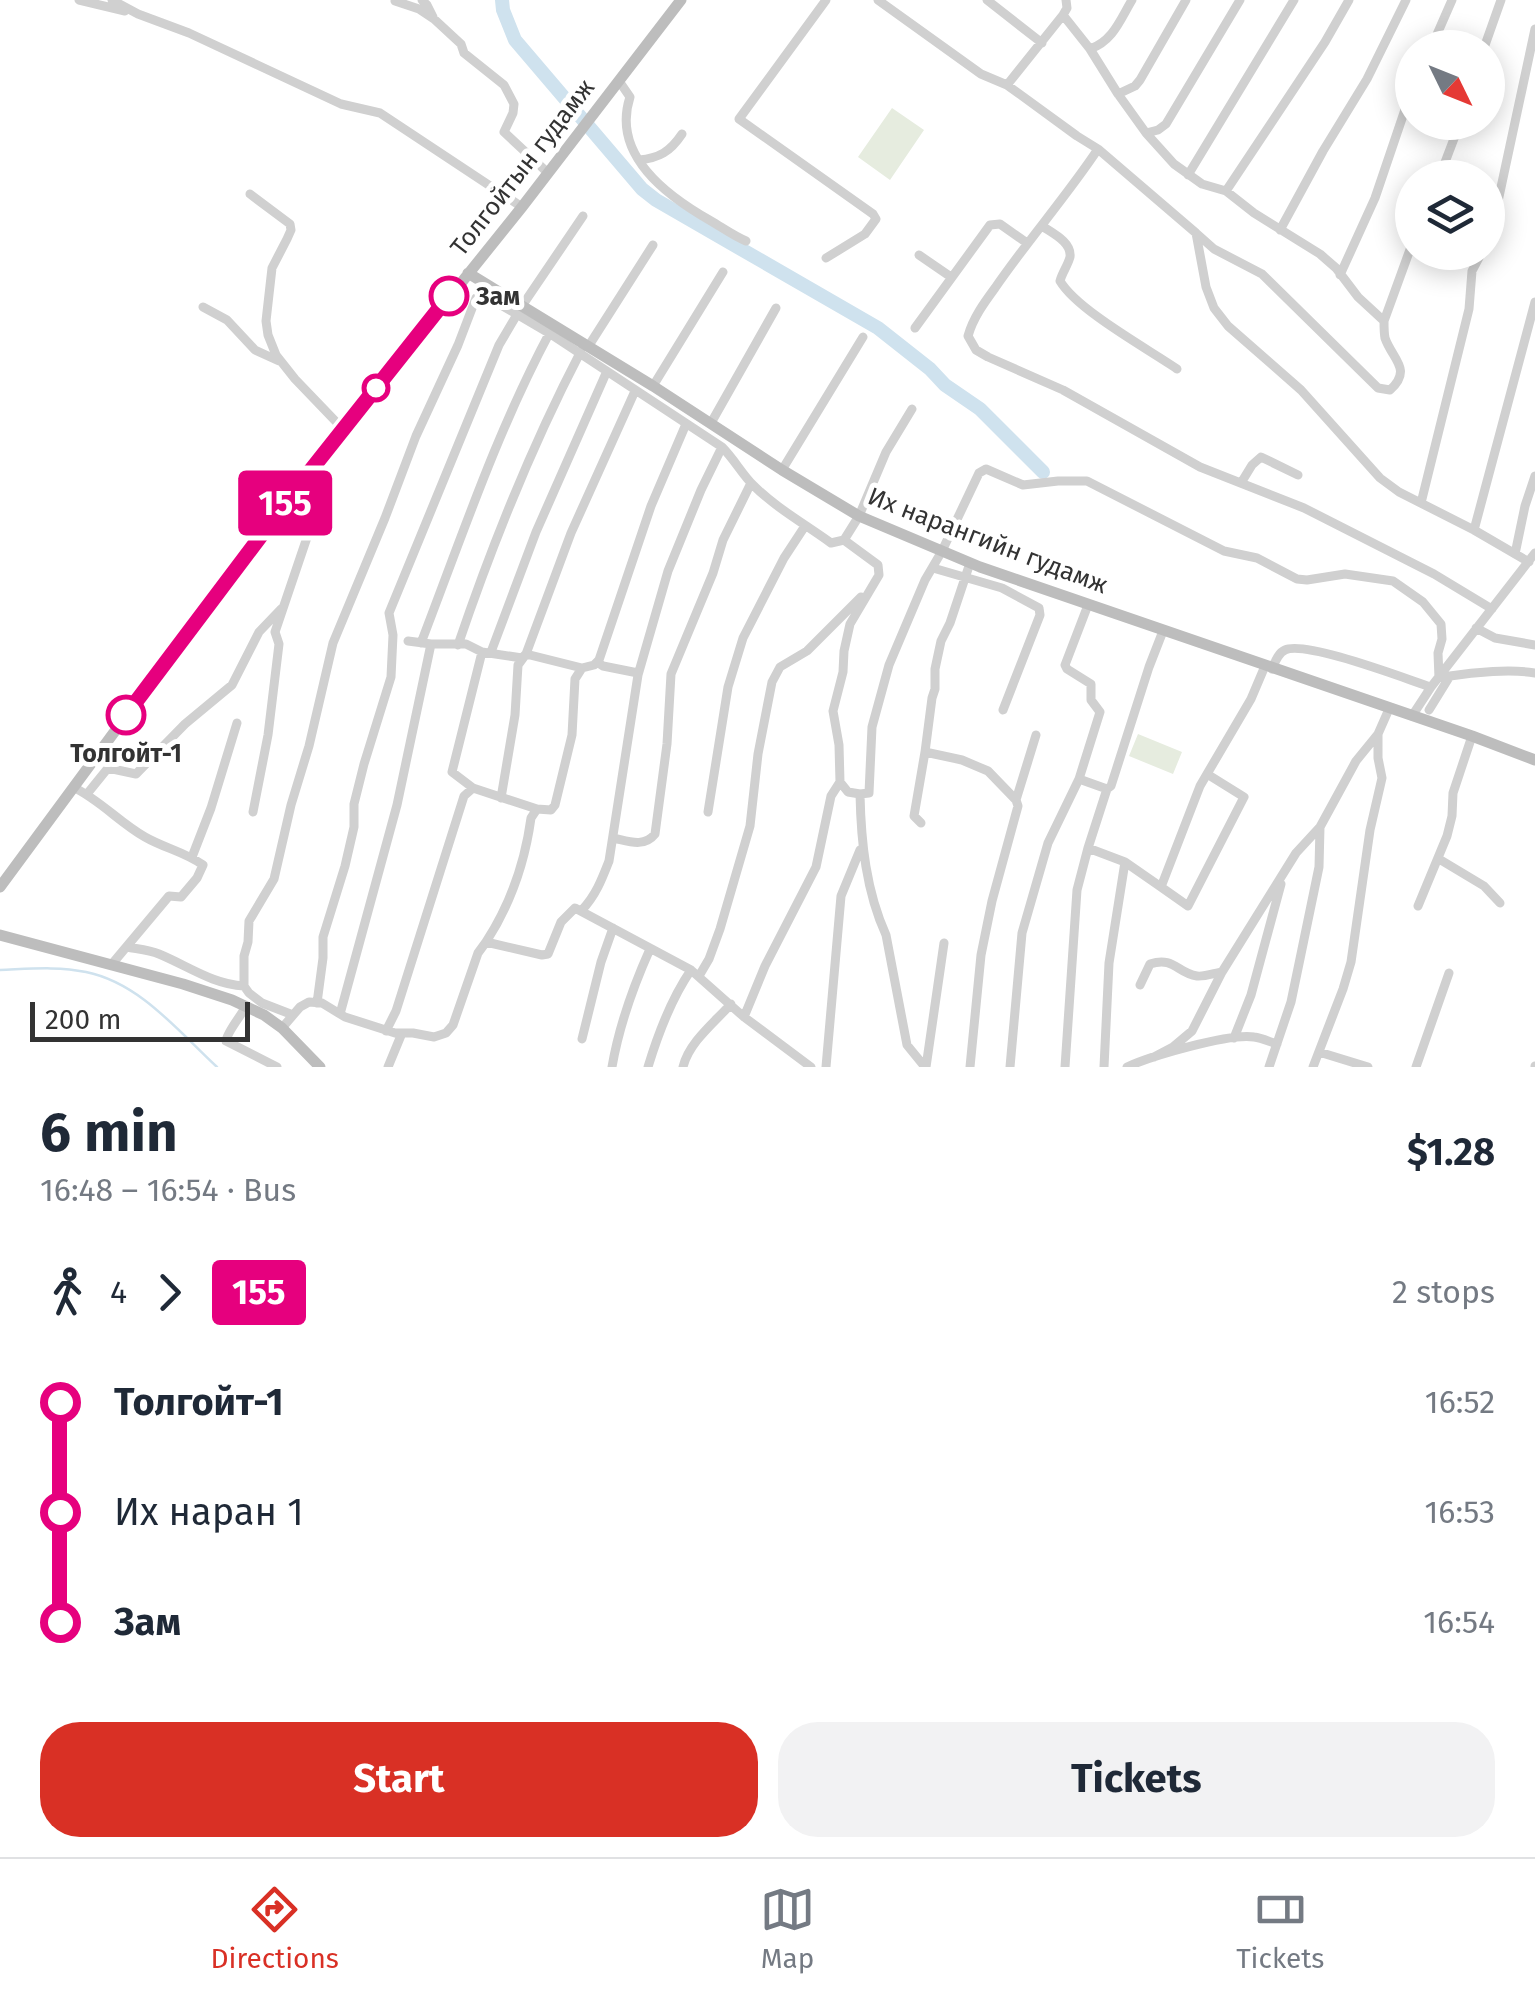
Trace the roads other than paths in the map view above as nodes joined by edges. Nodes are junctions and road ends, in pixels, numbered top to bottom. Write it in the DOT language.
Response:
graph roads {
  1 [pos="79,0"];
  2 [pos="112,0"];
  3 [pos="422,0"];
  4 [pos="682,0"];
  5 [pos="826,0"];
  6 [pos="878,0"];
  7 [pos="987,0"];
  8 [pos="1066,0"];
  9 [pos="1132,0"];
  10 [pos="1186,0"];
  11 [pos="1240,0"];
  12 [pos="1294,0"];
  13 [pos="1349,0"];
  14 [pos="1406,0"];
  15 [pos="1452,0"];
  16 [pos="1501,0"];
  17 [pos="395,2"];
  18 [pos="138,14"];
  19 [pos="1063,15"];
  20 [pos="434,19"];
  21 [pos="1439,30"];
  22 [pos="1490,30"];
  23 [pos="1535,30"];
  24 [pos="1042,42"];
  25 [pos="1090,49"];
  26 [pos="615,85"];
  27 [pos="1007,85"];
  28 [pos="1118,94"];
  29 [pos="1146,133"];
  30 [pos="682,134"];
  31 [pos="1395,139"];
  32 [pos="1098,149"];
  33 [pos="639,160"];
  34 [pos="1505,169"];
  35 [pos="548,173"];
  36 [pos="1188,175"];
  37 [pos="1226,190"];
  38 [pos="250,194"];
  39 [pos="522,207"];
  40 [pos="583,216"];
  41 [pos="1042,226"];
  42 [pos="1280,230"];
  43 [pos="1196,233"];
  44 [pos="746,241"];
  45 [pos="1028,243"];
  46 [pos="654,245"];
  47 [pos="918,255"];
  48 [pos="826,258"];
  49 [pos="1403,270"];
  50 [pos="1473,270"];
  51 [pos="468,272"];
  52 [pos="723,272"];
  53 [pos="1340,274"];
  54 [pos="951,277"];
  55 [pos="492,293"];
  56 [pos="1535,302"];
  57 [pos="203,307"];
  58 [pos="776,308"];
  59 [pos="519,310"];
  60 [pos="1384,321"];
  61 [pos="914,328"];
  62 [pos="551,329"];
  63 [pos="863,337"];
  64 [pos="584,348"];
  65 [pos="282,362"];
  66 [pos="1177,369"];
  67 [pos="607,371"];
  68 [pos="653,386"];
  69 [pos="635,390"];
  70 [pos="912,410"];
  71 [pos="711,423"];
  72 [pos="686,424"];
  73 [pos="343,429"];
  74 [pos="722,447"];
  75 [pos="782,470"];
  76 [pos="1298,475"];
  77 [pos="1535,476"];
  78 [pos="303,480"];
  79 [pos="751,483"];
  80 [pos="1241,483"];
  81 [pos="1422,503"];
  82 [pos="859,516"];
  83 [pos="805,526"];
  84 [pos="1474,530"];
  85 [pos="844,540"];
  86 [pos="942,552"];
  87 [pos="1515,554"];
  88 [pos="1532,558"];
  89 [pos="970,563"];
  90 [pos="933,568"];
  91 [pos="966,576"];
  92 [pos="1004,582"];
  93 [pos="867,592"];
  94 [pos="1088,605"];
  95 [pos="283,606"];
  96 [pos="1492,609"];
  97 [pos="1476,628"];
  98 [pos="1162,631"];
  99 [pos="408,641"];
  100 [pos="426,644"];
  101 [pos="1535,644"];
  102 [pos="458,645"];
  103 [pos="486,652"];
  104 [pos="526,654"];
  105 [pos="597,662"];
  106 [pos="582,668"];
  107 [pos="1268,668"];
  108 [pos="638,673"];
  109 [pos="1535,673"];
  110 [pos="1435,682"];
  111 [pos="1388,709"];
  112 [pos="1003,710"];
  113 [pos="1429,710"];
  114 [pos="1412,716"];
  115 [pos="238,723"];
  116 [pos="1036,734"];
  117 [pos="1378,734"];
  118 [pos="1472,736"];
  119 [pos="925,752"];
  120 [pos="1535,760"];
  121 [pos="1207,774"];
  122 [pos="1079,778"];
  123 [pos="840,782"];
  124 [pos="72,787"];
  125 [pos="472,788"];
  126 [pos="1107,790"];
  127 [pos="87,794"];
  128 [pos="860,794"];
  129 [pos="501,798"];
  130 [pos="1016,800"];
  131 [pos="537,810"];
  132 [pos="254,812"];
  133 [pos="708,812"];
  134 [pos="921,822"];
  135 [pos="1320,827"];
  136 [pos="613,838"];
  137 [pos="861,847"];
  138 [pos="1088,848"];
  139 [pos="192,857"];
  140 [pos="1438,858"];
  141 [pos="1124,862"];
  142 [pos="1283,876"];
  143 [pos="1160,886"];
  144 [pos="0,887"];
  145 [pos="1500,903"];
  146 [pos="1418,906"];
  147 [pos="582,910"];
  148 [pos="612,928"];
  149 [pos="0,935"];
  150 [pos="486,942"];
  151 [pos="944,943"];
  152 [pos="126,947"];
  153 [pos="650,948"];
  154 [pos="112,964"];
  155 [pos="1222,972"];
  156 [pos="695,973"];
  157 [pos="1449,974"];
  158 [pos="1140,985"];
  159 [pos="244,986"];
  160 [pos="316,1002"];
  161 [pos="732,1004"];
  162 [pos="246,1006"];
  163 [pos="340,1014"];
  164 [pos="293,1015"];
  165 [pos="744,1017"];
  166 [pos="282,1028"];
  167 [pos="386,1031"];
  168 [pos="402,1034"];
  169 [pos="1234,1038"];
  170 [pos="582,1039"];
  171 [pos="1277,1044"];
  172 [pos="1319,1052"];
  173 [pos="1154,1057"];
  174 [pos="277,1067"];
  175 [pos="320,1067"];
  176 [pos="388,1067"];
  177 [pos="612,1067"];
  178 [pos="648,1067"];
  179 [pos="683,1067"];
  180 [pos="811,1067"];
  181 [pos="826,1067"];
  182 [pos="926,1067"];
  183 [pos="970,1067"];
  184 [pos="1010,1067"];
  185 [pos="1065,1067"];
  186 [pos="1104,1067"];
  187 [pos="1127,1067"];
  188 [pos="1270,1067"];
  189 [pos="1313,1067"];
  190 [pos="1368,1067"];
  191 [pos="1416,1067"];
  1 -- 18 [label="street"];
  2 -- 18 [label="street"];
  3 -- 20 [label="street"];
  4 -- 26 [label="main road, Толгойтын гудамж"];
  5 -- 48 [label="street"];
  6 -- 27 [label="street"];
  7 -- 24 [label="street"];
  8 -- 19 [label="street"];
  9 -- 25 [label="street"];
  10 -- 28 [label="street"];
  11 -- 29 [label="street"];
  12 -- 36 [label="street"];
  13 -- 37 [label="street"];
  14 -- 42 [label="street"];
  15 -- 21 [label="street"];
  16 -- 22 [label="street"];
  17 -- 20 [label="street"];
  18 -- 39 [label="street"];
  19 -- 24 [label="street"];
  19 -- 25 [label="street"];
  20 -- 35 [label="street"];
  23 -- 34 [label="street"];
  24 -- 27 [label="street"];
  25 -- 28 [label="street"];
  26 -- 33 [label="street"];
  26 -- 35 [label="main road, Толгойтын гудамж"];
  27 -- 32 [label="street"];
  28 -- 29 [label="street"];
  29 -- 36 [label="street"];
  30 -- 33 [label="street"];
  31 -- 53 [label="street"];
  32 -- 41 [label="street"];
  32 -- 43 [label="street"];
  33 -- 44 [label="street"];
  35 -- 39 [label="main road, Толгойтын гудамж"];
  36 -- 37 [label="street"];
  37 -- 42 [label="street"];
  38 -- 65 [label="street"];
  39 -- 51 [label="main road, Толгойтын гудамж"];
  40 -- 59 [label="street"];
  41 -- 45 [label="street"];
  41 -- 66 [label="street"];
  42 -- 53 [label="street"];
  43 -- 60 [label="street"];
  43 -- 81 [label="street"];
  45 -- 54 [label="street"];
  45 -- 80 [label="street"];
  46 -- 64 [label="street"];
  47 -- 54 [label="street"];
  49 -- 60 [label="street"];
  50 -- 81 [label="street"];
  51 -- 55 [label="main road, Их нарангийн гудамж"];
  51 -- 73 [label="main road, Толгойтын гудамж"];
  52 -- 68 [label="street"];
  53 -- 60 [label="street"];
  54 -- 61 [label="street"];
  55 -- 59 [label="main road, Их нарангийн гудамж"];
  55 -- 159 [label="street"];
  56 -- 84 [label="street"];
  57 -- 65 [label="street"];
  58 -- 71 [label="street"];
  59 -- 62 [label="main road, Их нарангийн гудамж"];
  59 -- 160 [label="street"];
  62 -- 64 [label="main road, Их нарангийн гудамж"];
  62 -- 100 [label="street"];
  63 -- 75 [label="street"];
  64 -- 67 [label="street"];
  64 -- 68 [label="main road, Их нарангийн гудамж"];
  64 -- 102 [label="street"];
  65 -- 73 [label="street"];
  67 -- 69 [label="street"];
  67 -- 103 [label="street"];
  68 -- 71 [label="main road, Их нарангийн гудамж"];
  69 -- 72 [label="street"];
  69 -- 104 [label="street"];
  70 -- 82 [label="street"];
  71 -- 75 [label="main road, Их нарангийн гудамж"];
  72 -- 74 [label="street"];
  72 -- 105 [label="street"];
  73 -- 78 [label="main road, Толгойтын гудамж"];
  74 -- 79 [label="street"];
  74 -- 108 [label="street"];
  75 -- 82 [label="main road, Их нарангийн гудамж"];
  76 -- 80 [label="street"];
  77 -- 87 [label="street"];
  78 -- 95 [label="street"];
  78 -- 124 [label="main road, Толгойтын гудамж"];
  79 -- 83 [label="street"];
  79 -- 136 [label="street"];
  80 -- 96 [label="street"];
  81 -- 84 [label="street"];
  82 -- 85 [label="street"];
  82 -- 86 [label="main road, Их нарангийн гудамж"];
  83 -- 85 [label="street"];
  83 -- 133 [label="street"];
  84 -- 87 [label="street"];
  85 -- 93 [label="street"];
  86 -- 89 [label="main road, Их нарангийн гудамж"];
  86 -- 90 [label="street"];
  86 -- 110 [label="street"];
  87 -- 88 [label="street"];
  88 -- 96 [label="street"];
  89 -- 91 [label="street"];
  89 -- 92 [label="main road, Их нарангийн гудамж"];
  90 -- 91 [label="street"];
  90 -- 128 [label="street"];
  91 -- 92 [label="street"];
  91 -- 119 [label="street"];
  92 -- 94 [label="main road, Их нарангийн гудамж"];
  92 -- 112 [label="street"];
  93 -- 123 [label="street"];
  93 -- 156 [label="street"];
  94 -- 98 [label="main road, Их нарангийн гудамж"];
  94 -- 122 [label="street"];
  95 -- 127 [label="street"];
  95 -- 132 [label="street"];
  96 -- 97 [label="street"];
  97 -- 101 [label="street"];
  97 -- 110 [label="street"];
  98 -- 107 [label="main road, Их нарангийн гудамж"];
  98 -- 126 [label="street"];
  99 -- 100 [label="street"];
  100 -- 102 [label="street"];
  100 -- 163 [label="street"];
  102 -- 103 [label="street"];
  103 -- 104 [label="street"];
  103 -- 125 [label="street"];
  104 -- 106 [label="street"];
  104 -- 129 [label="street"];
  105 -- 106 [label="street"];
  105 -- 108 [label="street"];
  106 -- 131 [label="street"];
  107 -- 110 [label="street"];
  107 -- 111 [label="main road, Их нарангийн гудамж"];
  107 -- 121 [label="street"];
  108 -- 136 [label="street"];
  109 -- 113 [label="street"];
  110 -- 114 [label="street"];
  111 -- 114 [label="main road, Их нарангийн гудамж"];
  111 -- 117 [label="street"];
  114 -- 118 [label="main road, Их нарангийн гудамж"];
  115 -- 139 [label="street"];
  116 -- 130 [label="street"];
  117 -- 135 [label="street"];
  117 -- 172 [label="street"];
  118 -- 120 [label="main road, Их нарангийн гудамж"];
  118 -- 140 [label="street"];
  119 -- 130 [label="street"];
  119 -- 134 [label="street"];
  121 -- 143 [label="street"];
  121 -- 143 [label="street"];
  122 -- 126 [label="street"];
  122 -- 184 [label="street"];
  123 -- 128 [label="street"];
  123 -- 165 [label="street"];
  124 -- 127 [label="street"];
  124 -- 144 [label="main road, Толгойтын гудамж"];
  125 -- 129 [label="street"];
  125 -- 167 [label="street"];
  126 -- 138 [label="street"];
  127 -- 139 [label="street"];
  128 -- 137 [label="street"];
  129 -- 131 [label="street"];
  130 -- 183 [label="street"];
  131 -- 150 [label="street"];
  135 -- 142 [label="street"];
  135 -- 171 [label="street"];
  136 -- 147 [label="street"];
  137 -- 181 [label="street"];
  137 -- 182 [label="street"];
  138 -- 141 [label="street"];
  138 -- 185 [label="street"];
  139 -- 152 [label="street"];
  140 -- 145 [label="street"];
  140 -- 146 [label="street"];
  141 -- 143 [label="street"];
  141 -- 186 [label="street"];
  142 -- 155 [label="street"];
  142 -- 169 [label="street"];
  147 -- 148 [label="street"];
  147 -- 150 [label="street"];
  148 -- 153 [label="street"];
  148 -- 170 [label="street"];
  149 -- 154 [label="main road"];
  150 -- 168 [label="street"];
  151 -- 182 [label="street"];
  152 -- 154 [label="street"];
  152 -- 159 [label="street"];
  153 -- 156 [label="street"];
  153 -- 177 [label="street"];
  154 -- 162 [label="main road"];
  155 -- 158 [label="street"];
  155 -- 173 [label="street"];
  156 -- 161 [label="street"];
  156 -- 178 [label="street"];
  157 -- 191 [label="street"];
  159 -- 164 [label="street"];
  160 -- 163 [label="street"];
  160 -- 164 [label="street"];
  161 -- 165 [label="street"];
  161 -- 179 [label="street"];
  162 -- 166 [label="main road"];
  162 -- 174 [label="street"];
  163 -- 167 [label="street"];
  164 -- 166 [label="street"];
  165 -- 180 [label="street"];
  166 -- 175 [label="main road"];
  167 -- 168 [label="street"];
  168 -- 176 [label="street"];
  169 -- 171 [label="street"];
  169 -- 173 [label="street"];
  171 -- 188 [label="street"];
  172 -- 189 [label="street"];
  172 -- 190 [label="street"];
  173 -- 187 [label="street"];
}
